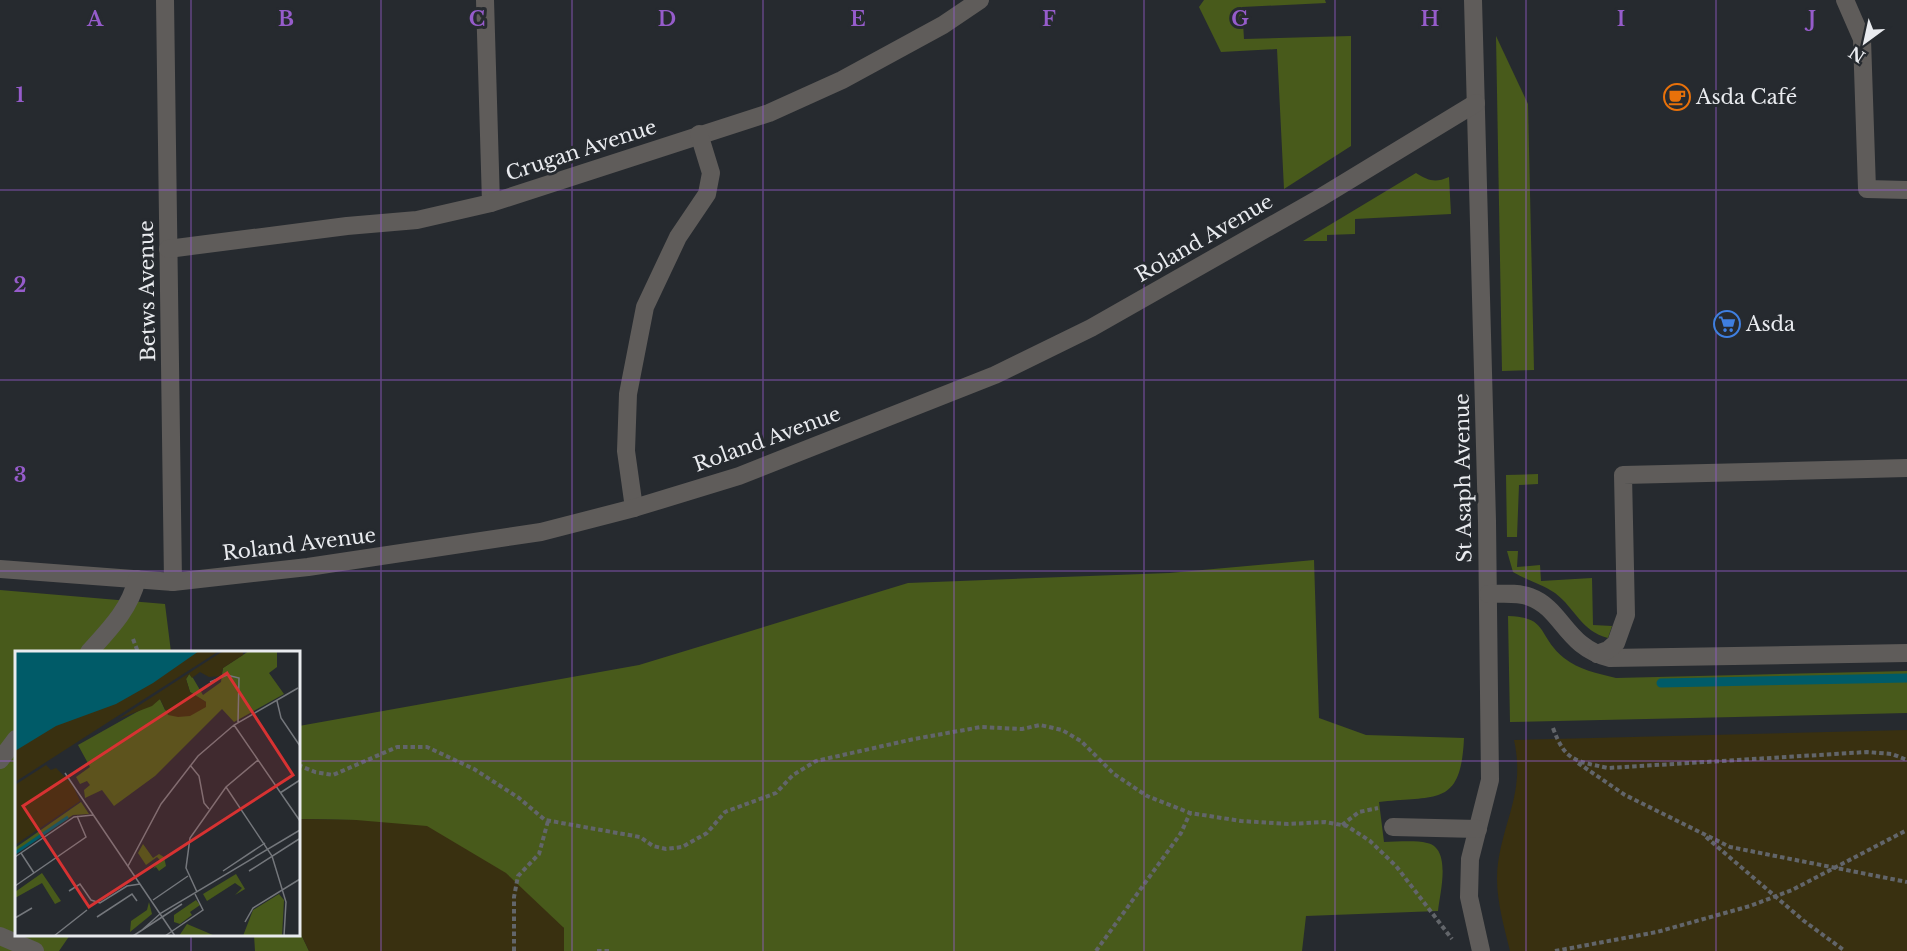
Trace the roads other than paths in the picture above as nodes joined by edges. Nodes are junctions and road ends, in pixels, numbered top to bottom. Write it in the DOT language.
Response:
graph roads {
  1 [pos="165,0"];
  2 [pos="485,0"];
  3 [pos="980,0"];
  4 [pos="1473,0"];
  5 [pos="1845,0"];
  6 [pos="1476,103"];
  7 [pos="699,134"];
  8 [pos="1907,190"];
  9 [pos="491,203"];
  10 [pos="168,249"];
  11 [pos="1907,468"];
  12 [pos="634,508"];
  13 [pos="0,569"];
  14 [pos="137,579"];
  15 [pos="173,582"];
  16 [pos="1488,594"];
  17 [pos="90,651"];
  18 [pos="1907,653"];
  19 [pos="1598,654"];
  20 [pos="15,740"];
  21 [pos="0,760"];
  22 [pos="1392,827"];
  23 [pos="1478,829"];
  24 [pos="0,936"];
  25 [pos="35,951"];
  26 [pos="1481,951"];
  1 -- 10 [label="street, Betws Avenue"];
  2 -- 9 [label="street"];
  3 -- 7 [label="street, Crugan Avenue"];
  4 -- 6 [label="street, St Asaph Avenue"];
  5 -- 8 [label="street"];
  6 -- 12 [label="street, Roland Avenue"];
  6 -- 16 [label="street, St Asaph Avenue"];
  7 -- 9 [label="street, Crugan Avenue"];
  7 -- 12 [label="street"];
  9 -- 10 [label="street, Crugan Avenue"];
  10 -- 15 [label="street, Betws Avenue"];
  11 -- 19 [label="street"];
  12 -- 15 [label="street, Roland Avenue"];
  13 -- 14 [label="street, Roland Avenue"];
  14 -- 15 [label="street, Roland Avenue"];
  14 -- 17 [label="street"];
  16 -- 19 [label="street"];
  16 -- 23 [label="street, St Asaph Avenue"];
  18 -- 19 [label="street"];
  20 -- 21 [label="street"];
  22 -- 23 [label="street"];
  23 -- 26 [label="street, St Asaph Avenue"];
  24 -- 25 [label="street"];
}
